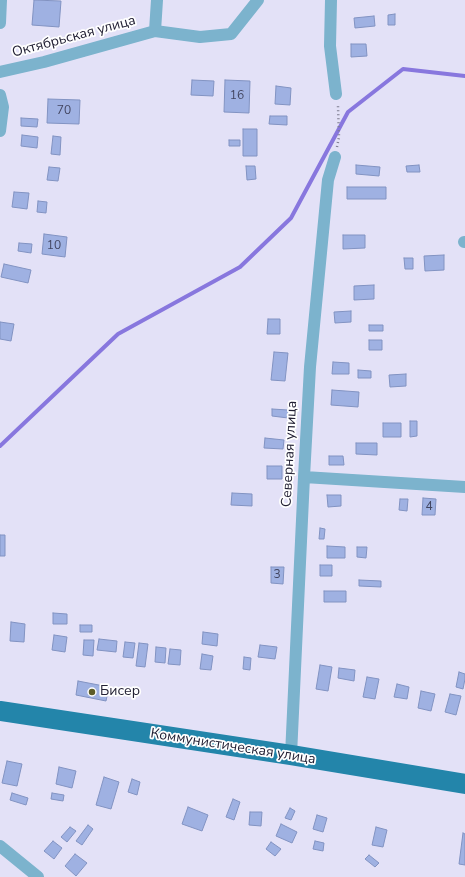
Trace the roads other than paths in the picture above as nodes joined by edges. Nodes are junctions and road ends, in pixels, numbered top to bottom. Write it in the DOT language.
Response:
graph roads {
  1 [pos="1,0"];
  2 [pos="157,0"];
  3 [pos="258,0"];
  4 [pos="331,0"];
  5 [pos="0,23"];
  6 [pos="155,31"];
  7 [pos="0,72"];
  8 [pos="336,94"];
  9 [pos="0,95"];
  10 [pos="0,131"];
  11 [pos="336,157"];
  12 [pos="304,477"];
  13 [pos="465,487"];
  14 [pos="0,711"];
  15 [pos="291,756"];
  16 [pos="465,784"];
  17 [pos="1,850"];
  18 [pos="38,877"];
  1 -- 5 [label="street"];
  2 -- 6 [label="street"];
  3 -- 6 [label="street"];
  4 -- 8 [label="street"];
  6 -- 7 [label="street, Октябрьская улица"];
  9 -- 10 [label="street"];
  11 -- 12 [label="street, Северная улица"];
  12 -- 13 [label="street"];
  12 -- 15 [label="street, Северная улица"];
  14 -- 15 [label="main road, Коммунистическая улица"];
  15 -- 16 [label="main road, Коммунистическая улица"];
  17 -- 18 [label="street"];
}
